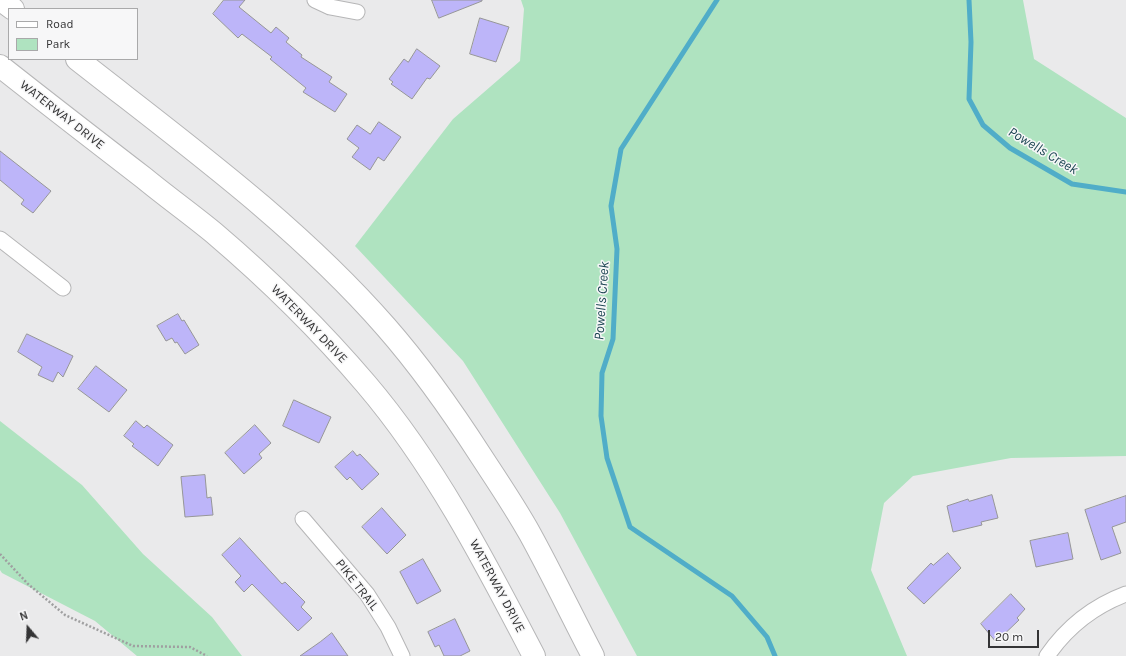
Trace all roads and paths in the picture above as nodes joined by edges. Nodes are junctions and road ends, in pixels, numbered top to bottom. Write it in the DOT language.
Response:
graph roads {
  1 [pos="1,0"];
  2 [pos="315,0"];
  3 [pos="12,8"];
  4 [pos="357,12"];
  5 [pos="78,60"];
  6 [pos="0,66"];
  7 [pos="0,239"];
  8 [pos="63,288"];
  9 [pos="304,519"];
  10 [pos="0,554"];
  11 [pos="1126,594"];
  12 [pos="207,656"];
  13 [pos="402,656"];
  14 [pos="534,656"];
  15 [pos="592,656"];
  16 [pos="1048,656"];
  1 -- 3 [label="main road"];
  2 -- 4 [label="street"];
  5 -- 15 [label="main road"];
  6 -- 14 [label="main road, WATERWAY DRIVE"];
  7 -- 8 [label="street"];
  9 -- 13 [label="street, PIKE TRAIL"];
  10 -- 12 [label="path"];
  11 -- 16 [label="street"];
}
